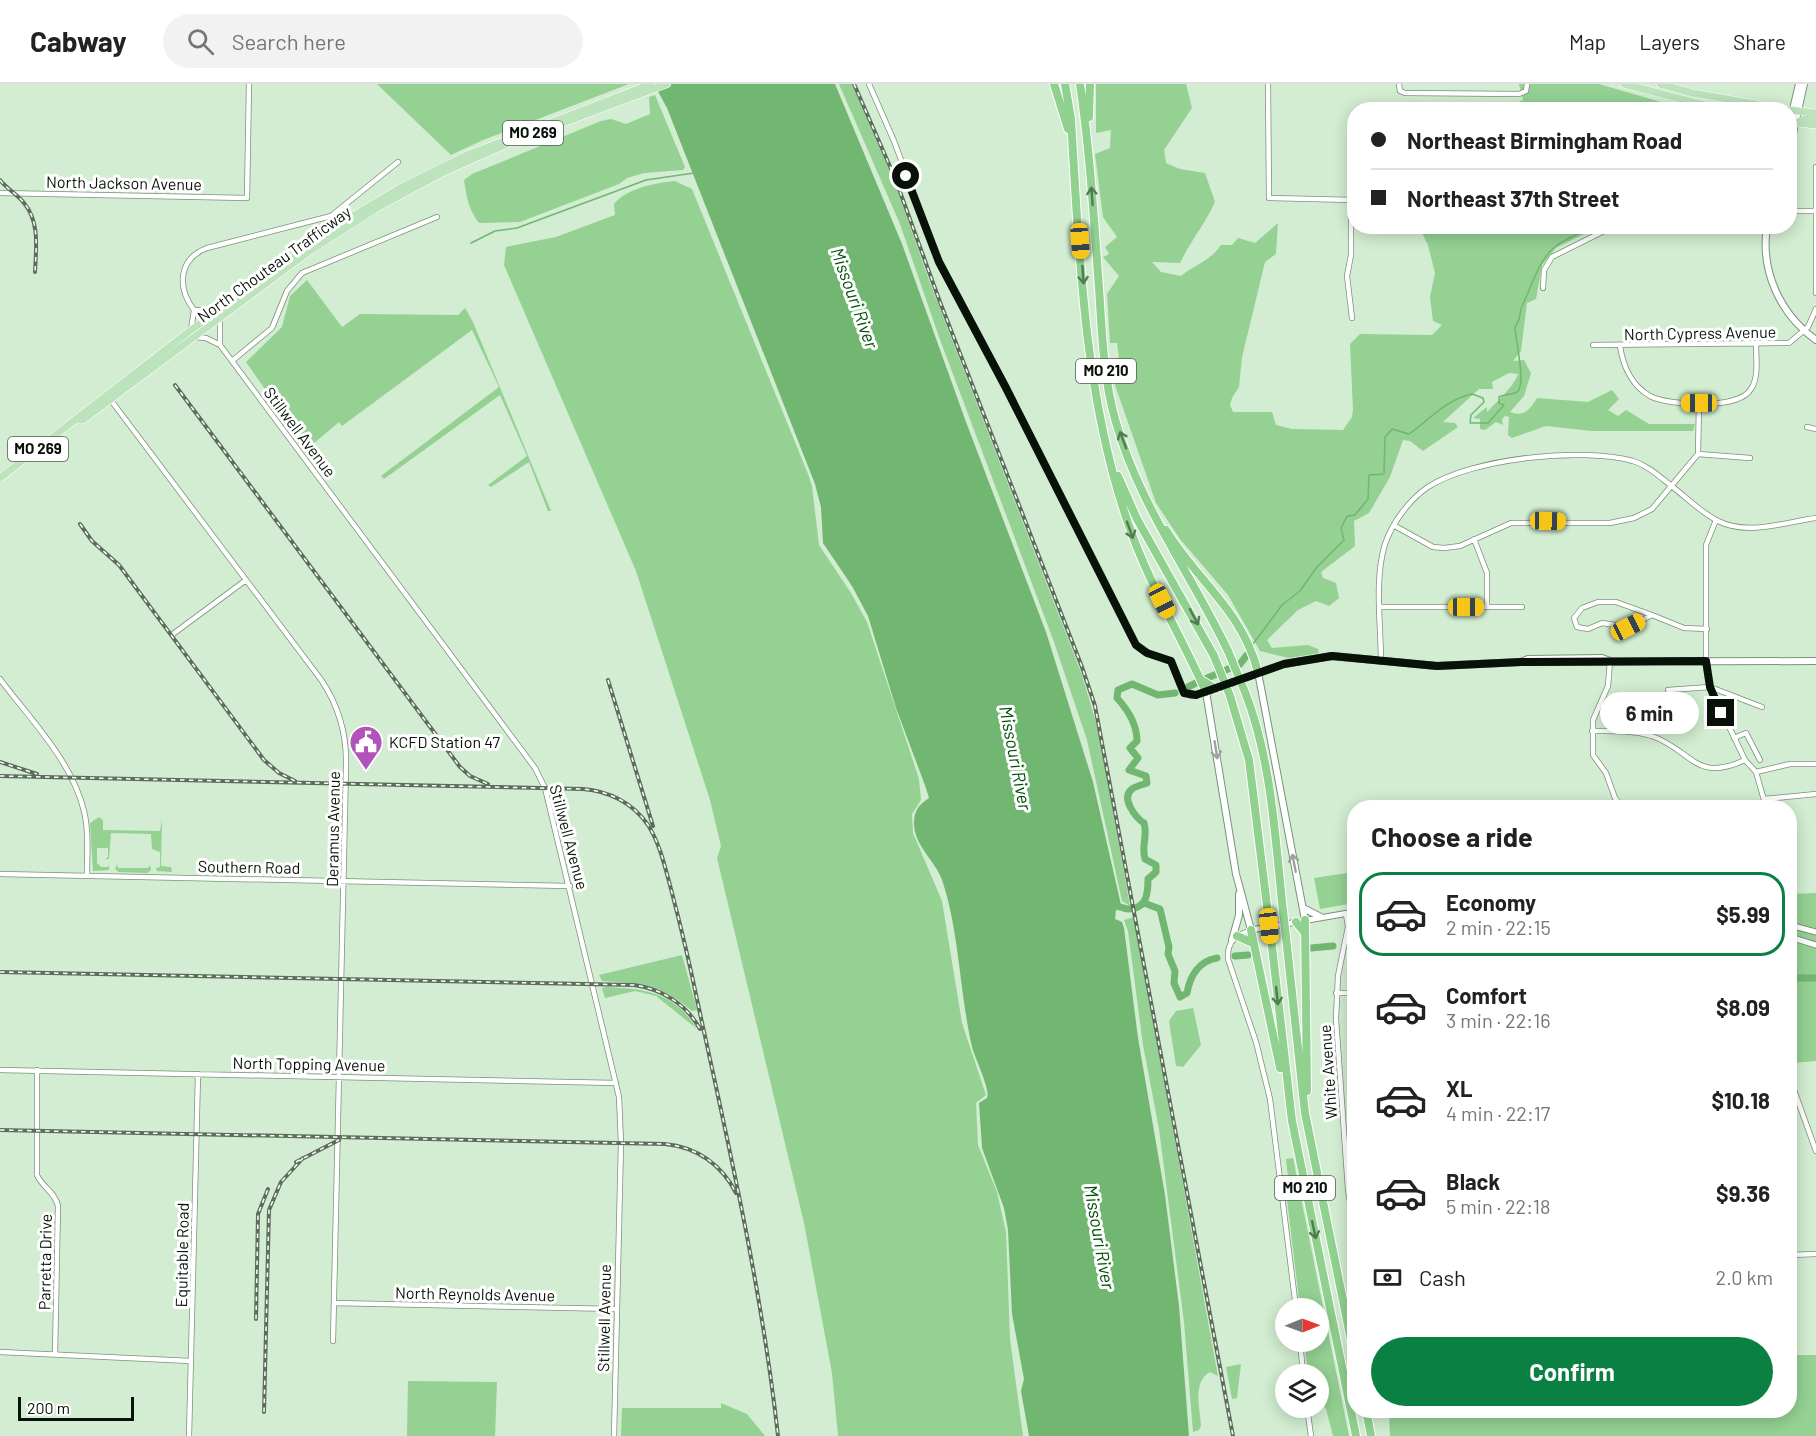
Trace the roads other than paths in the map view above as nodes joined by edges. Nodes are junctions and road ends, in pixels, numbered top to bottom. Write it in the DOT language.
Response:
graph roads {
  1 [pos="249,84"];
  2 [pos="651,84"];
  3 [pos="667,84"];
  4 [pos="869,84"];
  5 [pos="1054,84"];
  6 [pos="1065,84"];
  7 [pos="1080,84"];
  8 [pos="1090,84"];
  9 [pos="1268,84"];
  10 [pos="1399,84"];
  11 [pos="1527,84"];
  12 [pos="1624,84"];
  13 [pos="1660,84"];
  14 [pos="1799,84"];
  15 [pos="1804,84"];
  16 [pos="1692,102"];
  17 [pos="1749,102"];
  18 [pos="1795,102"];
  19 [pos="1796,102"];
  20 [pos="1797,110"];
  21 [pos="1816,113"];
  22 [pos="1816,120"];
  23 [pos="1797,121"];
  24 [pos="1797,123"];
  25 [pos="1816,125"];
  26 [pos="1089,150"];
  27 [pos="1073,154"];
  28 [pos="398,162"];
  29 [pos="1815,167"];
  30 [pos="402,191"];
  31 [pos="0,193"];
  32 [pos="1347,200"];
  33 [pos="1814,210"];
  34 [pos="1797,211"];
  35 [pos="437,217"];
  36 [pos="1815,231"];
  37 [pos="1352,234"];
  38 [pos="1598,234"];
  39 [pos="1766,234"];
  40 [pos="1543,288"];
  41 [pos="1816,293"];
  42 [pos="1816,309"];
  43 [pos="194,310"];
  44 [pos="219,310"];
  45 [pos="1352,318"];
  46 [pos="220,319"];
  47 [pos="190,330"];
  48 [pos="1804,332"];
  49 [pos="195,337"];
  50 [pos="1816,340"];
  51 [pos="1756,344"];
  52 [pos="220,345"];
  53 [pos="1593,345"];
  54 [pos="1620,346"];
  55 [pos="232,361"];
  56 [pos="109,397"];
  57 [pos="1699,403"];
  58 [pos="1807,427"];
  59 [pos="1816,429"];
  60 [pos="1110,453"];
  61 [pos="1698,454"];
  62 [pos="1750,458"];
  63 [pos="0,478"];
  64 [pos="1673,487"];
  65 [pos="1143,495"];
  66 [pos="1816,518"];
  67 [pos="1716,520"];
  68 [pos="1395,526"];
  69 [pos="1474,538"];
  70 [pos="246,580"];
  71 [pos="1487,606"];
  72 [pos="1381,607"];
  73 [pos="1522,607"];
  74 [pos="1652,615"];
  75 [pos="1707,629"];
  76 [pos="173,634"];
  77 [pos="1610,661"];
  78 [pos="1706,661"];
  79 [pos="1816,661"];
  80 [pos="1381,662"];
  81 [pos="1258,672"];
  82 [pos="0,679"];
  83 [pos="1201,680"];
  84 [pos="1710,687"];
  85 [pos="1216,688"];
  86 [pos="1668,690"];
  87 [pos="1206,692"];
  88 [pos="1762,707"];
  89 [pos="1592,731"];
  90 [pos="1734,738"];
  91 [pos="1745,760"];
  92 [pos="1760,760"];
  93 [pos="1816,765"];
  94 [pos="1756,771"];
  95 [pos="1816,795"];
  96 [pos="1764,799"];
  97 [pos="1617,800"];
  98 [pos="0,874"];
  99 [pos="87,876"];
  100 [pos="344,882"];
  101 [pos="1239,885"];
  102 [pos="570,886"];
  103 [pos="1302,907"];
  104 [pos="1346,914"];
  105 [pos="1321,917"];
  106 [pos="1347,920"];
  107 [pos="1300,921"];
  108 [pos="1797,927"];
  109 [pos="1251,930"];
  110 [pos="1347,932"];
  111 [pos="1816,932"];
  112 [pos="1235,938"];
  113 [pos="1797,940"];
  114 [pos="1253,943"];
  115 [pos="1816,945"];
  116 [pos="1336,993"];
  117 [pos="1347,993"];
  118 [pos="0,1070"];
  119 [pos="37,1070"];
  120 [pos="198,1074"];
  121 [pos="339,1077"];
  122 [pos="616,1083"];
  123 [pos="1797,1098"];
  124 [pos="1289,1100"];
  125 [pos="1312,1148"];
  126 [pos="1816,1149"];
  127 [pos="1347,1171"];
  128 [pos="1816,1254"];
  129 [pos="1797,1255"];
  130 [pos="1295,1298"];
  131 [pos="334,1303"];
  132 [pos="616,1309"];
  133 [pos="1347,1320"];
  134 [pos="333,1341"];
  135 [pos="0,1352"];
  136 [pos="55,1354"];
  137 [pos="191,1361"];
  138 [pos="1347,1391"];
  139 [pos="1309,1418"];
  140 [pos="1352,1418"];
  141 [pos="1368,1418"];
  142 [pos="189,1436"];
  143 [pos="614,1436"];
  144 [pos="1311,1436"];
  145 [pos="1356,1436"];
  146 [pos="1371,1436"];
  1 -- 31 [label="street, North Jackson Avenue"];
  2 -- 30 [label="main road, North Chouteau Trafficway / MO 269"];
  3 -- 30 [label="main road, North Chouteau Trafficway / MO 269"];
  4 -- 87 [label="street"];
  5 -- 27 [label="highway"];
  6 -- 27 [label="highway, MO 210"];
  7 -- 26 [label="highway, MO 210"];
  8 -- 26 [label="highway"];
  9 -- 32 [label="street"];
  10 -- 11 [label="street"];
  12 -- 16 [label="main road"];
  13 -- 17 [label="main road"];
  14 -- 18 [label="main road"];
  15 -- 19 [label="main road"];
  20 -- 21 [label="main road"];
  22 -- 23 [label="main road"];
  24 -- 25 [label="main road"];
  65 -- 26 [label="highway, MO 210, one-way"];
  27 -- 60 [label="highway, MO 210, one-way"];
  28 -- 43 [label="street, North Chouteau Trafficway"];
  29 -- 33 [label="street"];
  30 -- 44 [label="main road, North Chouteau Trafficway / MO 269"];
  30 -- 46 [label="main road, North Chouteau Trafficway / MO 269"];
  33 -- 34 [label="street"];
  33 -- 36 [label="street"];
  35 -- 55 [label="street, North Chouteau Trafficway"];
  36 -- 41 [label="street"];
  37 -- 45 [label="street"];
  38 -- 40 [label="street"];
  39 -- 48 [label="main road"];
  42 -- 48 [label="street"];
  43 -- 44 [label="street, North Chouteau Trafficway"];
  43 -- 47 [label="street"];
  44 -- 47 [label="main road, North Chouteau Trafficway / MO 269"];
  46 -- 49 [label="main road, North Chouteau Trafficway / MO 269"];
  46 -- 52 [label="street"];
  47 -- 56 [label="main road, North Chouteau Trafficway / MO 269"];
  48 -- 50 [label="main road"];
  48 -- 51 [label="street, North Cypress Avenue"];
  49 -- 52 [label="street"];
  49 -- 56 [label="main road, North Chouteau Trafficway / MO 269"];
  51 -- 54 [label="street, North Cypress Avenue"];
  51 -- 57 [label="street"];
  52 -- 55 [label="street, Stillwell Avenue"];
  53 -- 54 [label="street, North Cypress Avenue"];
  54 -- 57 [label="street"];
  55 -- 102 [label="street, Stillwell Avenue"];
  56 -- 63 [label="main road, North Chouteau Trafficway / MO 269"];
  56 -- 70 [label="street, Deramus Avenue"];
  57 -- 61 [label="street"];
  58 -- 59 [label="street"];
  60 -- 83 [label="highway, one-way"];
  60 -- 124 [label="highway, MO 210, one-way, bridge"];
  61 -- 62 [label="street"];
  61 -- 64 [label="street"];
  64 -- 67 [label="street"];
  64 -- 68 [label="street"];
  64 -- 69 [label="street"];
  65 -- 81 [label="highway"];
  65 -- 125 [label="highway, MO 210, bridge"];
  66 -- 67 [label="street"];
  67 -- 75 [label="street"];
  68 -- 69 [label="street"];
  68 -- 72 [label="street"];
  69 -- 71 [label="street"];
  70 -- 76 [label="street"];
  70 -- 100 [label="street, Deramus Avenue"];
  71 -- 72 [label="street"];
  71 -- 73 [label="street"];
  72 -- 80 [label="street"];
  74 -- 74 [label="street"];
  74 -- 75 [label="street"];
  75 -- 78 [label="street"];
  77 -- 78 [label="main road"];
  77 -- 80 [label="main road"];
  77 -- 89 [label="street"];
  78 -- 79 [label="main road"];
  78 -- 84 [label="street"];
  80 -- 81 [label="main road"];
  81 -- 85 [label="main road"];
  103 -- 81 [label="main road, one-way"];
  82 -- 99 [label="street"];
  83 -- 85 [label="highway"];
  83 -- 87 [label="highway"];
  84 -- 86 [label="street"];
  84 -- 88 [label="street"];
  84 -- 90 [label="street"];
  85 -- 87 [label="main road"];
  87 -- 101 [label="main road, one-way"];
  89 -- 91 [label="street"];
  89 -- 97 [label="street"];
  90 -- 91 [label="street"];
  90 -- 92 [label="street"];
  91 -- 94 [label="street"];
  93 -- 94 [label="street"];
  94 -- 96 [label="street"];
  95 -- 96 [label="street"];
  98 -- 99 [label="street, Southern Road"];
  99 -- 100 [label="street, Southern Road"];
  100 -- 102 [label="street, Southern Road"];
  100 -- 121 [label="street, Deramus Avenue"];
  101 -- 109 [label="main road"];
  101 -- 112 [label="main road"];
  102 -- 122 [label="street, Stillwell Avenue"];
  103 -- 105 [label="main road"];
  103 -- 107 [label="main road"];
  104 -- 105 [label="street"];
  104 -- 106 [label="street, White Avenue"];
  105 -- 107 [label="street"];
  107 -- 109 [label="street"];
  107 -- 125 [label="highway"];
  108 -- 111 [label="street"];
  109 -- 112 [label="street"];
  109 -- 114 [label="highway"];
  110 -- 116 [label="street, White Avenue"];
  112 -- 114 [label="highway"];
  112 -- 130 [label="street"];
  113 -- 115 [label="street"];
  114 -- 124 [label="highway"];
  116 -- 117 [label="street"];
  116 -- 127 [label="street, White Avenue"];
  118 -- 119 [label="street, North Topping Avenue"];
  119 -- 120 [label="street, North Topping Avenue"];
  119 -- 136 [label="street, Parretta Drive"];
  120 -- 121 [label="street, North Topping Avenue"];
  120 -- 137 [label="street, Equitable Road"];
  121 -- 122 [label="street, North Topping Avenue"];
  121 -- 131 [label="street, Deramus Avenue"];
  122 -- 132 [label="street, Stillwell Avenue"];
  123 -- 126 [label="street"];
  124 -- 138 [label="highway, MO 210, one-way"];
  125 -- 133 [label="highway, MO 210"];
  128 -- 129 [label="street"];
  131 -- 132 [label="street, North Reynolds Avenue"];
  131 -- 134 [label="street, Deramus Avenue"];
  132 -- 143 [label="street, Stillwell Avenue"];
  135 -- 136 [label="street"];
  136 -- 137 [label="street"];
  137 -- 142 [label="street, Equitable Road"];
  139 -- 144 [label="street"];
  140 -- 145 [label="highway, MO 210, one-way"];
  141 -- 146 [label="highway"];
}
